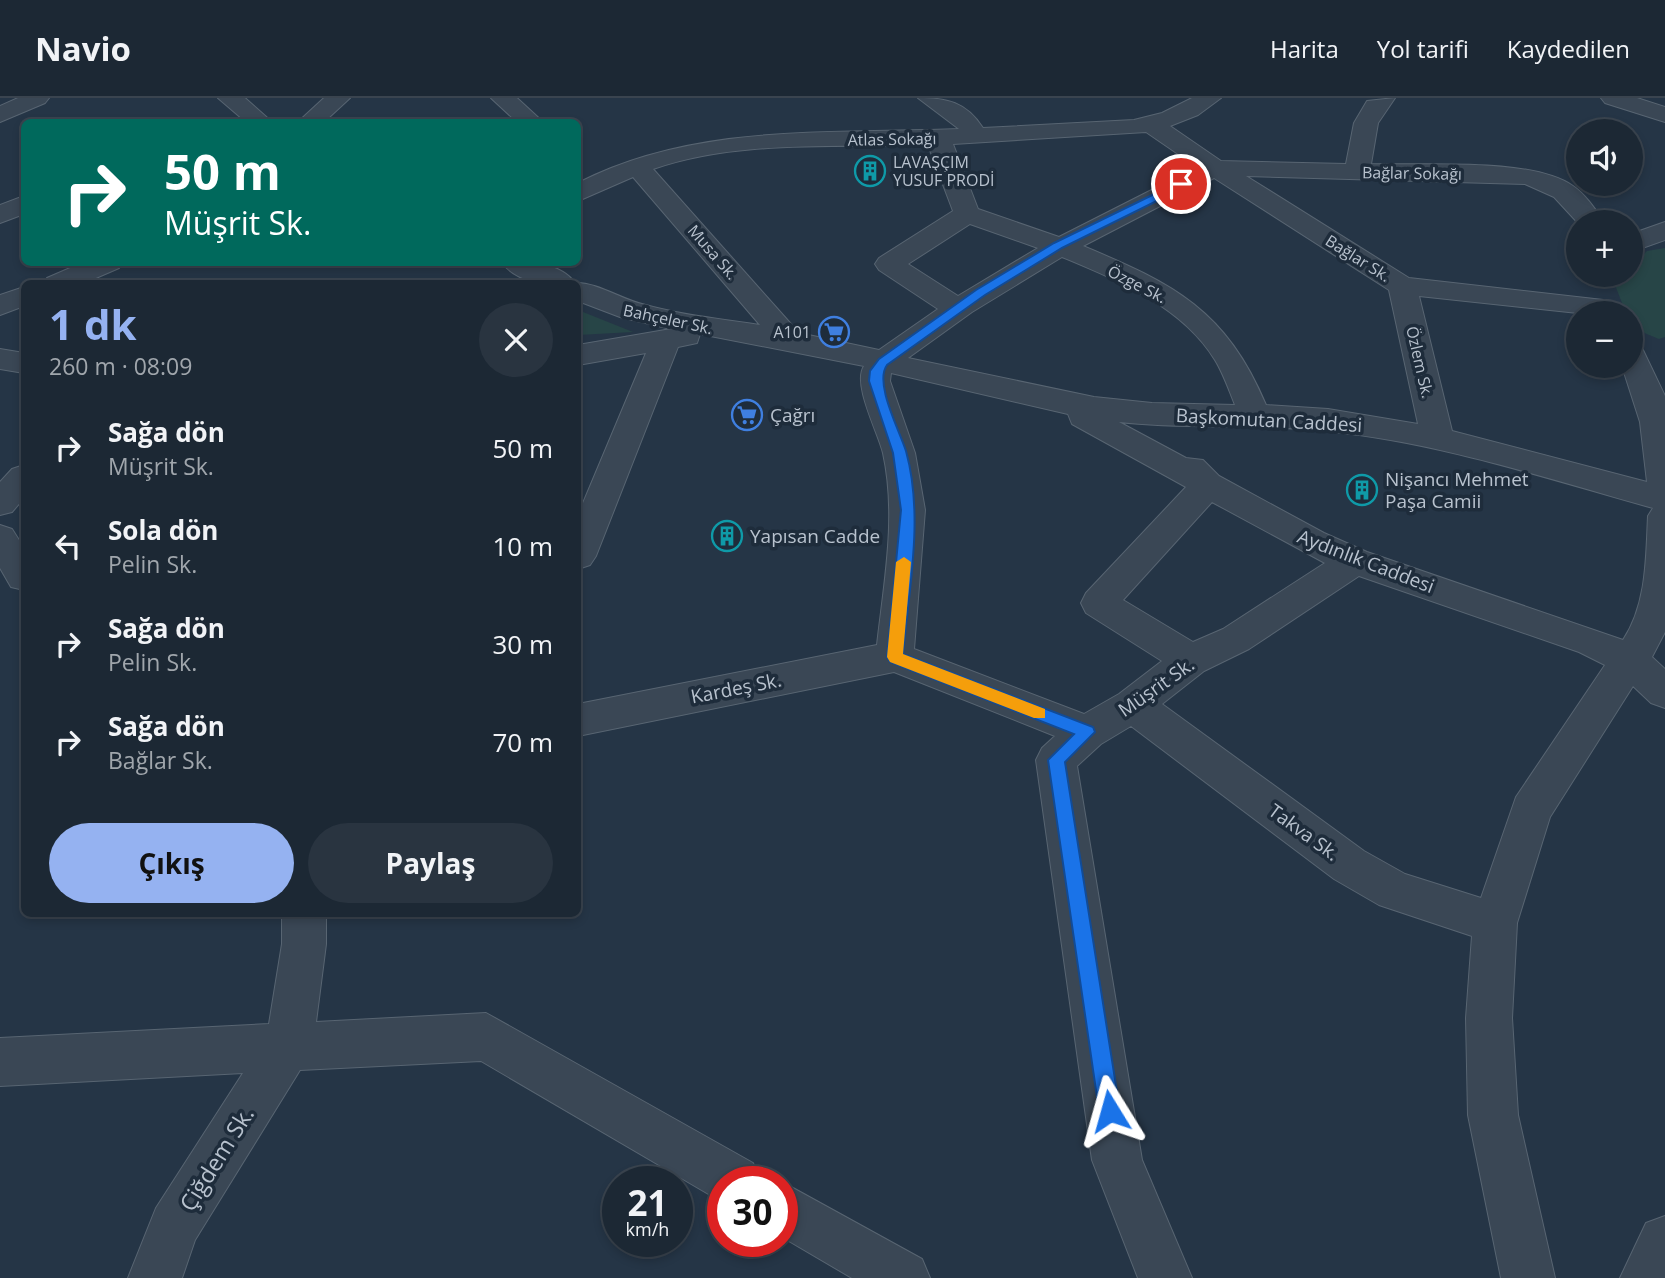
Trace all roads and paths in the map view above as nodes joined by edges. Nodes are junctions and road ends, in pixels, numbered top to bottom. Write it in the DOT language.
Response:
graph roads {
  1 [pos="37,98"];
  2 [pos="338,98"];
  3 [pos="503,98"];
  4 [pos="930,98"];
  5 [pos="1209,98"];
  6 [pos="1383,98"];
  7 [pos="1613,98"];
  8 [pos="0,115"];
  9 [pos="1665,116"];
  10 [pos="314,119"];
  11 [pos="528,119"];
  12 [pos="1153,126"];
  13 [pos="976,137"];
  14 [pos="937,138"];
  15 [pos="637,166"];
  16 [pos="1215,168"];
  17 [pos="581,170"];
  18 [pos="1358,172"];
  19 [pos="588,187"];
  20 [pos="21,205"];
  21 [pos="1583,210"];
  22 [pos="967,214"];
  23 [pos="0,215"];
  24 [pos="1665,230"];
  25 [pos="1643,239"];
  26 [pos="1058,246"];
  27 [pos="100,266"];
  28 [pos="524,266"];
  29 [pos="66,280"];
  30 [pos="553,280"];
  31 [pos="1402,286"];
  32 [pos="581,292"];
  33 [pos="21,297"];
  34 [pos="1601,300"];
  35 [pos="0,306"];
  36 [pos="957,307"];
  37 [pos="721,330"];
  38 [pos="666,340"];
  39 [pos="789,340"];
  40 [pos="581,354"];
  41 [pos="0,359"];
  42 [pos="21,362"];
  43 [pos="883,362"];
  44 [pos="1643,374"];
  45 [pos="1033,396"];
  46 [pos="1660,411"];
  47 [pos="1222,415"];
  48 [pos="1255,416"];
  49 [pos="1438,439"];
  50 [pos="21,480"];
  51 [pos="1208,485"];
  52 [pos="1665,497"];
  53 [pos="0,503"];
  54 [pos="1665,516"];
  55 [pos="0,538"];
  56 [pos="581,549"];
  57 [pos="1355,561"];
  58 [pos="21,572"];
  59 [pos="895,657"];
  60 [pos="1629,659"];
  61 [pos="1191,660"];
  62 [pos="1665,692"];
  63 [pos="1133,705"];
  64 [pos="581,719"];
  65 [pos="1087,732"];
  66 [pos="304,917"];
  67 [pos="1495,923"];
  68 [pos="289,1045"];
  69 [pos="0,1062"];
  70 [pos="710,1166"];
  71 [pos="798,1217"];
  72 [pos="1665,1242"];
  73 [pos="155,1278"];
  74 [pos="903,1278"];
  75 [pos="1165,1278"];
  76 [pos="1528,1278"];
  77 [pos="1647,1278"];
  1 -- 8 [label="street"];
  2 -- 10 [label="street"];
  3 -- 11 [label="street"];
  4 -- 13 [label="street"];
  5 -- 12 [label="street, Atlas Sokağı"];
  6 -- 18 [label="street"];
  7 -- 9 [label="street"];
  12 -- 13 [label="street, Atlas Sokağı"];
  12 -- 16 [label="street, Bağlar Sk."];
  13 -- 14 [label="street, Atlas Sokağı"];
  14 -- 15 [label="street, Atlas Sokağı"];
  14 -- 22 [label="street"];
  15 -- 19 [label="street, Atlas Sokağı"];
  15 -- 39 [label="street, Musa Sk."];
  16 -- 18 [label="street, Bağlar Sokağı"];
  16 -- 26 [label="street"];
  16 -- 31 [label="street, Bağlar Sk."];
  17 -- 19 [label="street"];
  18 -- 21 [label="street, Bağlar Sokağı"];
  20 -- 23 [label="street"];
  22 -- 26 [label="street, Özge Sk."];
  22 -- 36 [label="street"];
  24 -- 25 [label="street"];
  26 -- 36 [label="street"];
  26 -- 48 [label="street, Özge Sk."];
  27 -- 29 [label="street"];
  28 -- 30 [label="street"];
  31 -- 34 [label="street, Bağlar Sk."];
  31 -- 49 [label="street, Özlem Sk."];
  32 -- 37 [label="street, Bahçeler Sk."];
  33 -- 35 [label="street"];
  36 -- 43 [label="street"];
  37 -- 38 [label="street"];
  37 -- 39 [label="street, Bahçeler Sk."];
  38 -- 40 [label="street"];
  38 -- 56 [label="street"];
  39 -- 43 [label="street, Bahçeler Sk."];
  41 -- 42 [label="street"];
  43 -- 45 [label="street, Bahçeler Sk."];
  43 -- 59 [label="street"];
  44 -- 46 [label="street"];
  45 -- 47 [label="street, Başkomutan Caddesi"];
  45 -- 51 [label="street, Aydınlık Caddesi"];
  46 -- 52 [label="street"];
  47 -- 48 [label="street, Başkomutan Caddesi"];
  47 -- 51 [label="street"];
  48 -- 49 [label="street, Başkomutan Caddesi"];
  49 -- 52 [label="street, Başkomutan Caddesi"];
  50 -- 53 [label="street"];
  51 -- 57 [label="street, Aydınlık Caddesi"];
  51 -- 61 [label="street"];
  54 -- 60 [label="street"];
  55 -- 58 [label="street"];
  57 -- 60 [label="street, Aydınlık Caddesi"];
  57 -- 61 [label="street, Müşrit Sk."];
  59 -- 64 [label="street, Kardeş Sk."];
  59 -- 65 [label="street"];
  60 -- 62 [label="street, Aydınlık Caddesi"];
  60 -- 67 [label="street"];
  61 -- 63 [label="street, Müşrit Sk."];
  63 -- 65 [label="street, Müşrit Sk."];
  63 -- 67 [label="street, Takva Sk."];
  65 -- 75 [label="street, Müşrit Sk."];
  66 -- 68 [label="street"];
  67 -- 76 [label="street"];
  68 -- 69 [label="street"];
  68 -- 70 [label="street"];
  68 -- 73 [label="street, Çiğdem Sk."];
  71 -- 74 [label="street"];
  72 -- 77 [label="street"];
}
